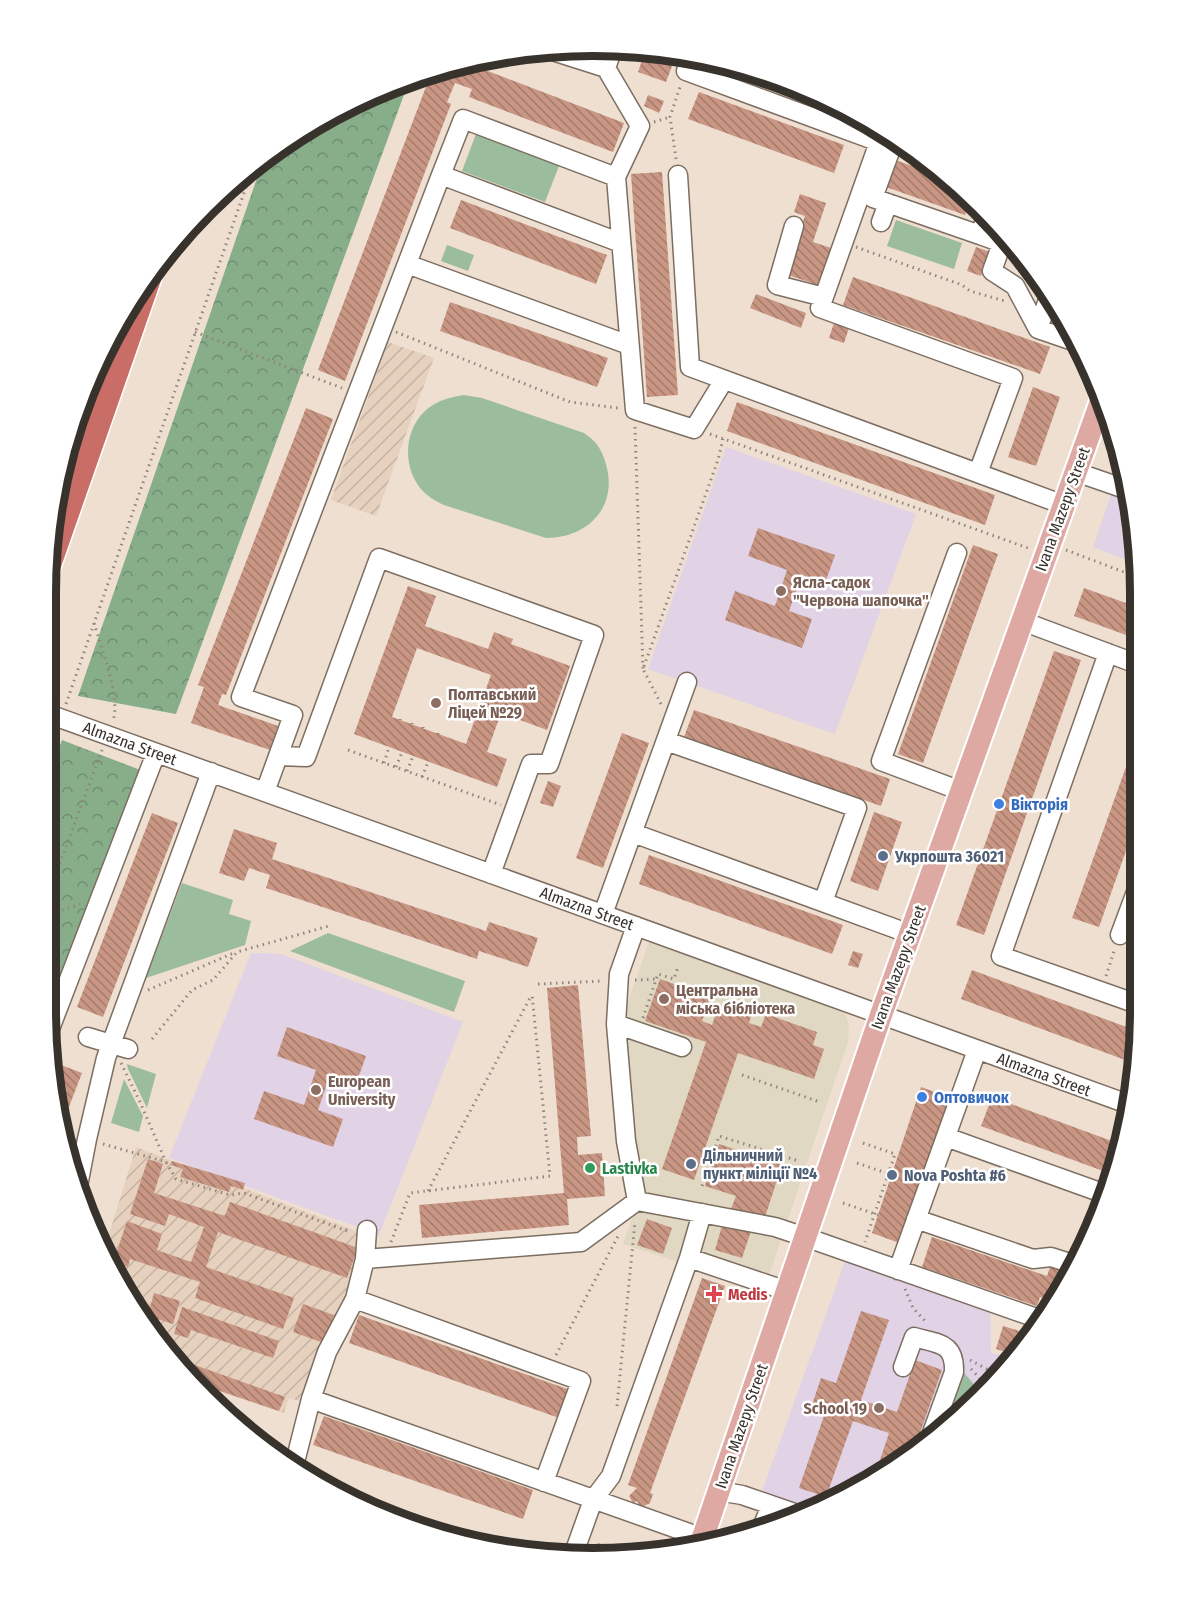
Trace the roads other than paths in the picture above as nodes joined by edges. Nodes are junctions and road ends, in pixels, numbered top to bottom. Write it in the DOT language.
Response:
graph roads {
  1 [pos="610,56"];
  2 [pos="570,57"];
  3 [pos="691,65"];
  4 [pos="606,68"];
  5 [pos="855,124"];
  6 [pos="883,141"];
  7 [pos="884,141"];
  8 [pos="441,175"];
  9 [pos="678,176"];
  10 [pos="616,177"];
  11 [pos="888,203"];
  12 [pos="881,222"];
  13 [pos="984,225"];
  14 [pos="794,226"];
  15 [pos="980,235"];
  16 [pos="1000,242"];
  17 [pos="621,243"];
  18 [pos="1001,244"];
  19 [pos="407,264"];
  20 [pos="824,297"];
  21 [pos="1046,305"];
  22 [pos="137,310"];
  23 [pos="1038,329"];
  24 [pos="1066,339"];
  25 [pos="628,345"];
  26 [pos="724,380"];
  27 [pos="1098,410"];
  28 [pos="1076,472"];
  29 [pos="978,473"];
  30 [pos="1120,487"];
  31 [pos="1064,505"];
  32 [pos="59,531"];
  33 [pos="957,553"];
  34 [pos="1022,621"];
  35 [pos="1108,653"];
  36 [pos="1130,661"];
  37 [pos="687,682"];
  38 [pos="56,716"];
  39 [pos="669,734"];
  40 [pos="156,753"];
  41 [pos="278,756"];
  42 [pos="211,772"];
  43 [pos="961,791"];
  44 [pos="266,792"];
  45 [pos="633,833"];
  46 [pos="491,874"];
  47 [pos="823,902"];
  48 [pos="1130,907"];
  49 [pos="603,914"];
  50 [pos="636,926"];
  51 [pos="910,934"];
  52 [pos="1120,935"];
  53 [pos="1130,1002"];
  54 [pos="56,1013"];
  55 [pos="881,1015"];
  56 [pos="616,1024"];
  57 [pos="88,1037"];
  58 [pos="119,1047"];
  59 [pos="682,1047"];
  60 [pos="978,1050"];
  61 [pos="1122,1102"];
  62 [pos="946,1137"];
  63 [pos="81,1172"];
  64 [pos="1099,1192"];
  65 [pos="637,1201"];
  66 [pos="702,1214"];
  67 [pos="916,1220"];
  68 [pos="366,1234"];
  69 [pos="805,1237"];
  70 [pos="689,1258"];
  71 [pos="364,1259"];
  72 [pos="1067,1262"];
  73 [pos="898,1270"];
  74 [pos="787,1291"];
  75 [pos="355,1299"];
  76 [pos="1034,1317"];
  77 [pos="903,1367"];
  78 [pos="311,1399"];
  79 [pos="935,1423"];
  80 [pos="297,1459"];
  81 [pos="544,1482"];
  82 [pos="718,1491"];
  83 [pos="593,1500"];
  84 [pos="771,1505"];
  85 [pos="788,1511"];
  86 [pos="766,1519"];
  87 [pos="703,1536"];
  88 [pos="697,1537"];
  89 [pos="576,1547"];
  1 -- 4 [label="street"];
  2 -- 4 [label="street"];
  3 -- 5 [label="street"];
  4 -- 10 [label="street"];
  6 -- 20 [label="street"];
  7 -- 11 [label="street"];
  8 -- 10 [label="street"];
  8 -- 17 [label="street"];
  8 -- 19 [label="street"];
  9 -- 26 [label="street"];
  10 -- 17 [label="street"];
  11 -- 12 [label="street"];
  11 -- 15 [label="street"];
  13 -- 15 [label="street"];
  14 -- 20 [label="street"];
  15 -- 16 [label="street"];
  17 -- 25 [label="street"];
  18 -- 23 [label="street"];
  19 -- 25 [label="street"];
  19 -- 41 [label="street"];
  20 -- 29 [label="street"];
  21 -- 23 [label="street"];
  22 -- 32 [label="highway"];
  23 -- 24 [label="street"];
  25 -- 26 [label="street"];
  26 -- 29 [label="street"];
  27 -- 28 [label="main road, Ivana Mazepy Street"];
  28 -- 30 [label="street"];
  28 -- 31 [label="main road, Ivana Mazepy Street"];
  29 -- 31 [label="street"];
  31 -- 34 [label="main road, Ivana Mazepy Street"];
  33 -- 43 [label="street"];
  34 -- 35 [label="street"];
  34 -- 43 [label="main road, Ivana Mazepy Street"];
  35 -- 36 [label="street"];
  35 -- 53 [label="street"];
  37 -- 39 [label="street"];
  38 -- 40 [label="street, Almazna Street"];
  39 -- 45 [label="street"];
  39 -- 47 [label="street"];
  40 -- 42 [label="street, Almazna Street"];
  40 -- 54 [label="street"];
  41 -- 44 [label="street"];
  41 -- 46 [label="street"];
  42 -- 44 [label="street, Almazna Street"];
  42 -- 58 [label="street"];
  43 -- 51 [label="main road, Ivana Mazepy Street"];
  44 -- 46 [label="street, Almazna Street"];
  45 -- 47 [label="street"];
  45 -- 49 [label="street"];
  46 -- 49 [label="street, Almazna Street"];
  47 -- 51 [label="street"];
  48 -- 52 [label="street"];
  49 -- 50 [label="street, Almazna Street"];
  50 -- 55 [label="street, Almazna Street"];
  50 -- 56 [label="street"];
  51 -- 55 [label="main road, Ivana Mazepy Street"];
  55 -- 60 [label="street, Almazna Street"];
  55 -- 69 [label="main road, Ivana Mazepy Street"];
  56 -- 59 [label="street"];
  56 -- 65 [label="street"];
  57 -- 58 [label="street"];
  58 -- 63 [label="street"];
  60 -- 61 [label="street, Almazna Street"];
  60 -- 62 [label="street"];
  62 -- 64 [label="street"];
  62 -- 67 [label="street"];
  65 -- 66 [label="street"];
  65 -- 71 [label="street"];
  66 -- 69 [label="street"];
  66 -- 70 [label="street"];
  67 -- 72 [label="street"];
  67 -- 73 [label="street"];
  68 -- 71 [label="street"];
  69 -- 73 [label="street"];
  69 -- 74 [label="main road, Ivana Mazepy Street"];
  70 -- 74 [label="street"];
  70 -- 83 [label="street"];
  71 -- 75 [label="street"];
  73 -- 76 [label="street"];
  74 -- 82 [label="main road, Ivana Mazepy Street"];
  75 -- 78 [label="street"];
  75 -- 81 [label="street"];
  77 -- 79 [label="street"];
  78 -- 80 [label="street"];
  78 -- 81 [label="street"];
  81 -- 83 [label="street"];
  82 -- 84 [label="street"];
  82 -- 87 [label="main road, Ivana Mazepy Street"];
  83 -- 88 [label="street"];
  83 -- 89 [label="street"];
  84 -- 85 [label="street"];
  84 -- 86 [label="street"];
}
